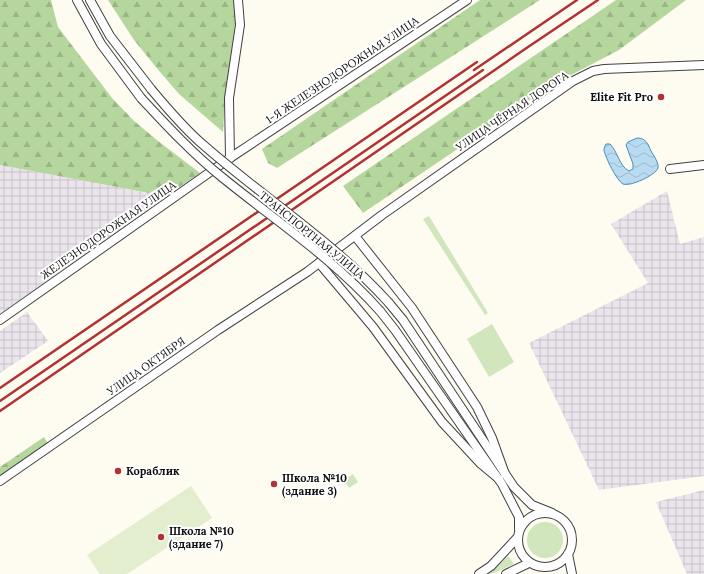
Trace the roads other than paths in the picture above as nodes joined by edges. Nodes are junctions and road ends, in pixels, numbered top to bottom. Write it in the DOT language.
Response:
graph roads {
  1 [pos="77,0"];
  2 [pos="90,0"];
  3 [pos="238,0"];
  4 [pos="467,0"];
  5 [pos="704,65"];
  6 [pos="230,158"];
  7 [pos="704,165"];
  8 [pos="670,169"];
  9 [pos="355,236"];
  10 [pos="319,263"];
  11 [pos="0,320"];
  12 [pos="502,476"];
  13 [pos="0,481"];
  14 [pos="552,514"];
  15 [pos="519,529"];
  16 [pos="517,538"];
  17 [pos="568,554"];
  18 [pos="530,563"];
  19 [pos="547,567"];
  20 [pos="479,574"];
  21 [pos="506,574"];
  22 [pos="553,574"];
  23 [pos="572,574"];
  1 -- 12 [label="street, ТРАНСПОРТНАЯ УЛИЦА, bridge"];
  2 -- 12 [label="street, ТРАНСПОРТНАЯ УЛИЦА, bridge"];
  3 -- 6 [label="street"];
  4 -- 6 [label="street, 1-Я ЖЕЛЕЗНОДОРОЖНАЯ УЛИЦА"];
  5 -- 9 [label="street, УЛИЦА ЧЁРНАЯ ДОРОГА"];
  6 -- 11 [label="street, ЖЕЛЕЗНОДОРОЖНАЯ УЛИЦА"];
  7 -- 8 [label="street"];
  9 -- 10 [label="street, УЛИЦА ЧЁРНАЯ ДОРОГА"];
  9 -- 12 [label="street"];
  10 -- 12 [label="street"];
  10 -- 13 [label="street, УЛИЦА ОКТЯБРЯ"];
  12 -- 14 [label="street, ТРАНСПОРТНАЯ УЛИЦА"];
  12 -- 15 [label="street, ТРАНСПОРТНАЯ УЛИЦА"];
  14 -- 15 [label="street"];
  14 -- 17 [label="street"];
  15 -- 16 [label="street"];
  16 -- 18 [label="street"];
  16 -- 20 [label="street"];
  17 -- 19 [label="street"];
  17 -- 23 [label="street"];
  18 -- 19 [label="street"];
  18 -- 21 [label="street"];
  19 -- 22 [label="street"];
}
